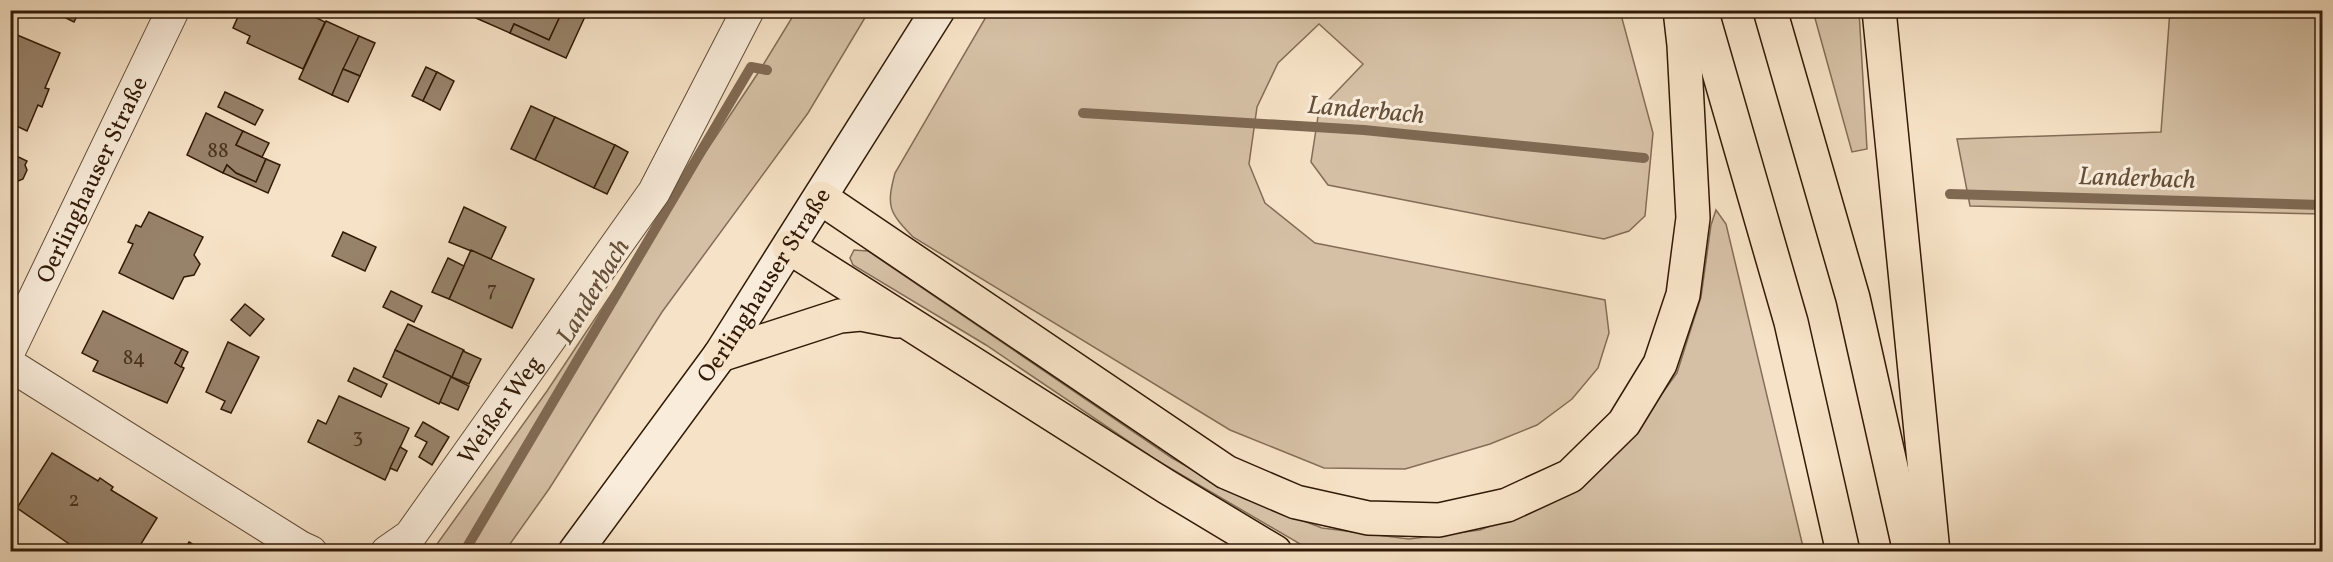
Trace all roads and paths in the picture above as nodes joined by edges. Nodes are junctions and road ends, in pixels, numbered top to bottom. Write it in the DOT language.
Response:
graph roads {
  1 [pos="174,10"];
  2 [pos="748,10"];
  3 [pos="938,10"];
  4 [pos="1680,10"];
  5 [pos="1701,10"];
  6 [pos="1770,10"];
  7 [pos="1879,10"];
  8 [pos="821,198"];
  9 [pos="789,248"];
  10 [pos="909,323"];
  11 [pos="10,349"];
  12 [pos="720,355"];
  13 [pos="10,365"];
  14 [pos="311,552"];
  15 [pos="387,552"];
  16 [pos="575,552"];
  17 [pos="1275,552"];
  18 [pos="1843,552"];
  19 [pos="1910,552"];
  20 [pos="1933,552"];
  1 -- 11 [label="street, Oerlinghauser Straße"];
  2 -- 15 [label="street, Weißer Weg"];
  3 -- 8 [label="main road, Oerlinghauser Straße"];
  4 -- 8 [label="highway"];
  5 -- 18 [label="highway"];
  6 -- 19 [label="highway"];
  7 -- 20 [label="highway"];
  8 -- 9 [label="main road, Oerlinghauser Straße"];
  9 -- 10 [label="highway"];
  9 -- 12 [label="main road, Oerlinghauser Straße"];
  10 -- 12 [label="highway"];
  10 -- 17 [label="highway"];
  12 -- 16 [label="main road, Oerlinghauser Straße"];
  13 -- 14 [label="street"];
}
